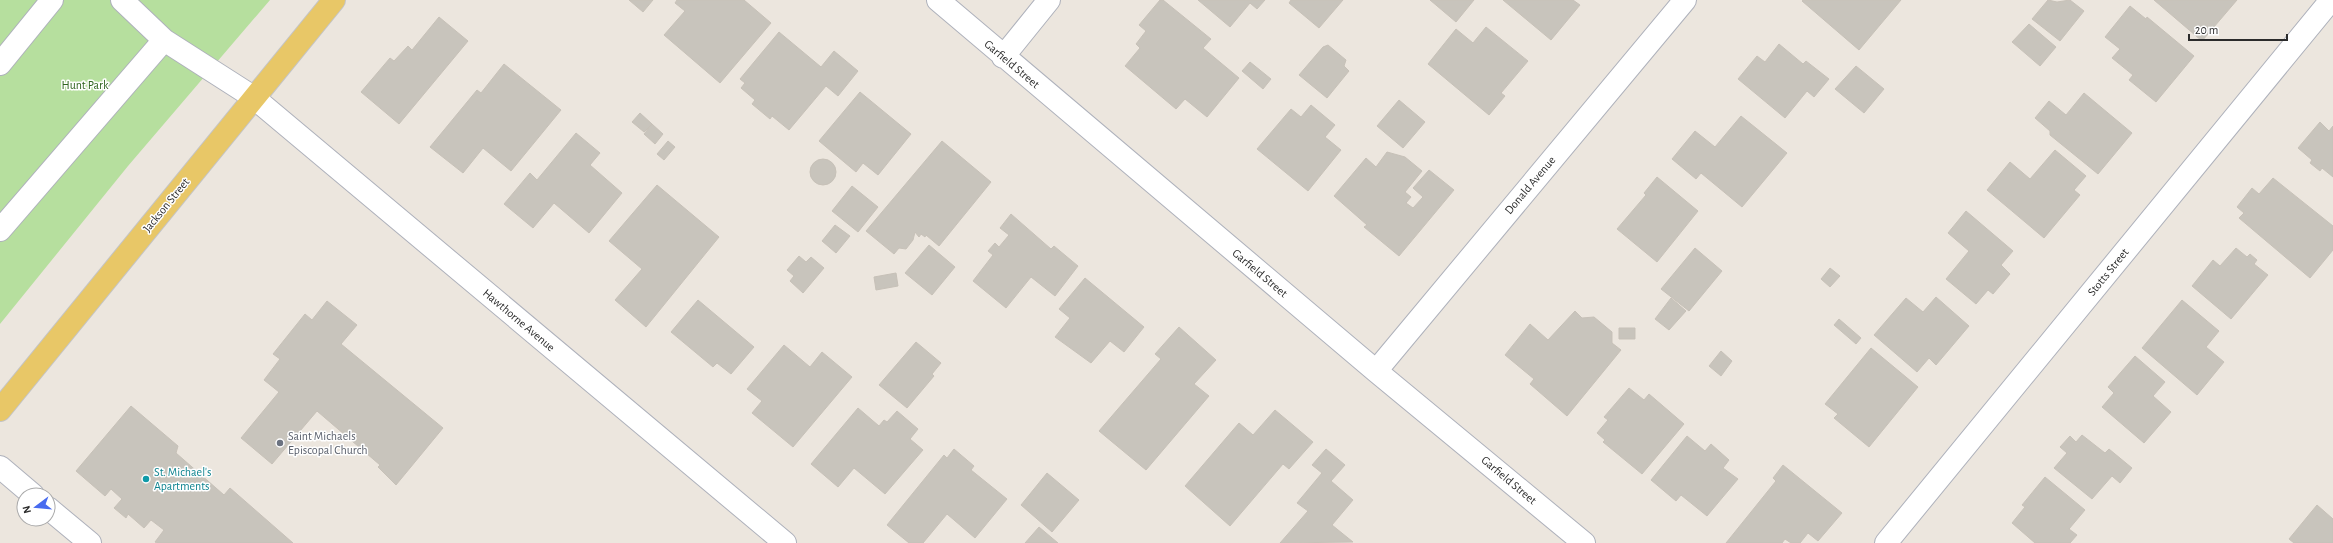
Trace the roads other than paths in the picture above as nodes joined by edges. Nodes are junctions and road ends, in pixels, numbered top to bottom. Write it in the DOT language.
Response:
graph roads {
  1 [pos="52,0"];
  2 [pos="122,0"];
  3 [pos="334,0"];
  4 [pos="938,0"];
  5 [pos="1049,0"];
  6 [pos="1685,0"];
  7 [pos="2331,0"];
  8 [pos="164,40"];
  9 [pos="1003,57"];
  10 [pos="0,64"];
  11 [pos="254,97"];
  12 [pos="0,230"];
  13 [pos="1376,371"];
  14 [pos="0,410"];
  15 [pos="0,467"];
  16 [pos="24,487"];
  17 [pos="56,515"];
  18 [pos="90,543"];
  19 [pos="785,543"];
  20 [pos="1584,543"];
  21 [pos="1886,543"];
  1 -- 10 [label="street"];
  2 -- 8 [label="street, Hawthorne Avenue"];
  3 -- 11 [label="main road, Jackson Street"];
  4 -- 9 [label="street, Garfield Street"];
  5 -- 9 [label="street"];
  6 -- 13 [label="street, Donald Avenue"];
  7 -- 21 [label="street, Stotts Street"];
  8 -- 11 [label="street, Hawthorne Avenue"];
  8 -- 12 [label="street"];
  9 -- 13 [label="street, Garfield Street"];
  11 -- 14 [label="main road, Jackson Street"];
  11 -- 19 [label="street, Hawthorne Avenue"];
  13 -- 20 [label="street, Garfield Street"];
  15 -- 16 [label="street"];
  17 -- 18 [label="street"];
}
